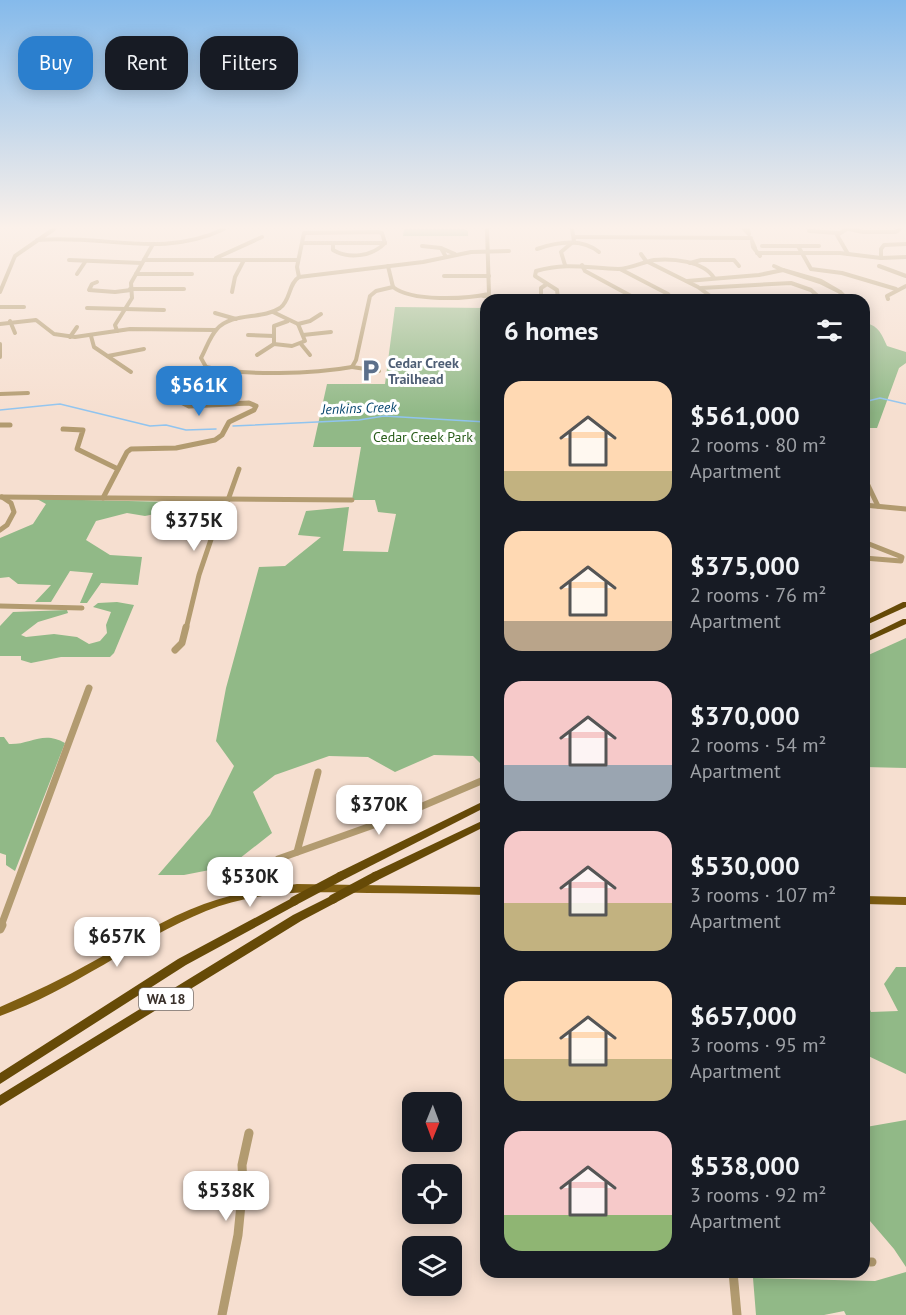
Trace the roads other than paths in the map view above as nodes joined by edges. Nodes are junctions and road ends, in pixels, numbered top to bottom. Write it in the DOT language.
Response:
graph roads {
  1 [pos="130,290"];
  2 [pos="290,290"];
  3 [pos="378,290"];
  4 [pos="396,290"];
  5 [pos="894,290"];
  6 [pos="480,295"];
  7 [pos="888,299"];
  8 [pos="0,307"];
  9 [pos="24,307"];
  10 [pos="87,308"];
  11 [pos="125,309"];
  12 [pos="164,310"];
  13 [pos="273,312"];
  14 [pos="215,313"];
  15 [pos="321,314"];
  16 [pos="236,319"];
  17 [pos="10,321"];
  18 [pos="288,321"];
  19 [pos="298,324"];
  20 [pos="0,325"];
  21 [pos="77,327"];
  22 [pos="215,330"];
  23 [pos="117,331"];
  24 [pos="15,333"];
  25 [pos="331,333"];
  26 [pos="248,335"];
  27 [pos="303,335"];
  28 [pos="91,336"];
  29 [pos="274,336"];
  30 [pos="70,337"];
  31 [pos="0,344"];
  32 [pos="274,344"];
  33 [pos="301,344"];
  34 [pos="144,350"];
  35 [pos="257,355"];
  36 [pos="310,355"];
  37 [pos="108,356"];
  38 [pos="0,357"];
  39 [pos="206,367"];
  40 [pos="352,367"];
  41 [pos="379,371"];
  42 [pos="131,372"];
  43 [pos="28,393"];
  44 [pos="0,394"];
  45 [pos="0,425"];
  46 [pos="10,425"];
  47 [pos="63,429"];
  48 [pos="118,469"];
  49 [pos="239,469"];
  50 [pos="870,489"];
  51 [pos="1,497"];
  52 [pos="103,498"];
  53 [pos="228,500"];
  54 [pos="352,500"];
  55 [pos="870,506"];
  56 [pos="878,506"];
  57 [pos="906,509"];
  58 [pos="0,530"];
  59 [pos="870,544"];
  60 [pos="870,559"];
  61 [pos="906,604"];
  62 [pos="0,606"];
  63 [pos="82,608"];
  64 [pos="870,621"];
  65 [pos="906,621"];
  66 [pos="870,638"];
  67 [pos="175,650"];
  68 [pos="89,688"];
  69 [pos="318,772"];
  70 [pos="480,782"];
  71 [pos="480,806"];
  72 [pos="480,825"];
  73 [pos="297,852"];
  74 [pos="269,890"];
  75 [pos="480,891"];
  76 [pos="870,900"];
  77 [pos="906,901"];
  78 [pos="0,929"];
  79 [pos="0,1012"];
  80 [pos="0,1079"];
  81 [pos="0,1101"];
  82 [pos="249,1133"];
  83 [pos="732,1278"];
  84 [pos="222,1315"];
  85 [pos="737,1315"];
  1 -- 11 [label="street"];
  2 -- 13 [label="street"];
  3 -- 40 [label="street"];
  4 -- 6 [label="street"];
  5 -- 7 [label="street"];
  8 -- 9 [label="street"];
  10 -- 11 [label="street"];
  11 -- 12 [label="street"];
  11 -- 23 [label="street"];
  13 -- 16 [label="street"];
  13 -- 18 [label="street"];
  14 -- 16 [label="street"];
  15 -- 19 [label="street"];
  16 -- 22 [label="street"];
  17 -- 20 [label="street"];
  17 -- 24 [label="street"];
  17 -- 30 [label="street"];
  18 -- 19 [label="street"];
  18 -- 29 [label="street"];
  19 -- 27 [label="street"];
  21 -- 30 [label="street"];
  22 -- 23 [label="street"];
  22 -- 39 [label="street"];
  23 -- 28 [label="street"];
  25 -- 27 [label="street"];
  26 -- 29 [label="street"];
  27 -- 33 [label="street"];
  28 -- 30 [label="street"];
  28 -- 37 [label="street"];
  29 -- 32 [label="street"];
  31 -- 38 [label="street"];
  32 -- 33 [label="street"];
  32 -- 35 [label="street"];
  33 -- 36 [label="street"];
  34 -- 37 [label="street"];
  37 -- 42 [label="street"];
  39 -- 40 [label="street"];
  39 -- 48 [label="street"];
  40 -- 41 [label="street"];
  43 -- 44 [label="street"];
  45 -- 46 [label="street"];
  47 -- 48 [label="street"];
  48 -- 52 [label="street"];
  49 -- 53 [label="street"];
  50 -- 56 [label="street"];
  51 -- 52 [label="street"];
  51 -- 58 [label="street"];
  52 -- 53 [label="street"];
  53 -- 54 [label="street"];
  53 -- 67 [label="street"];
  55 -- 56 [label="street"];
  56 -- 57 [label="street"];
  59 -- 60 [label="street"];
  61 -- 64 [label="highway"];
  62 -- 63 [label="street"];
  65 -- 66 [label="highway"];
  68 -- 78 [label="street"];
  69 -- 73 [label="street"];
  70 -- 73 [label="street"];
  71 -- 80 [label="highway, WA 18, bridge"];
  72 -- 81 [label="highway, WA 18, bridge"];
  73 -- 74 [label="street"];
  74 -- 75 [label="main road"];
  74 -- 79 [label="main road"];
  76 -- 77 [label="main road"];
  82 -- 84 [label="street"];
  83 -- 85 [label="street"];
}
